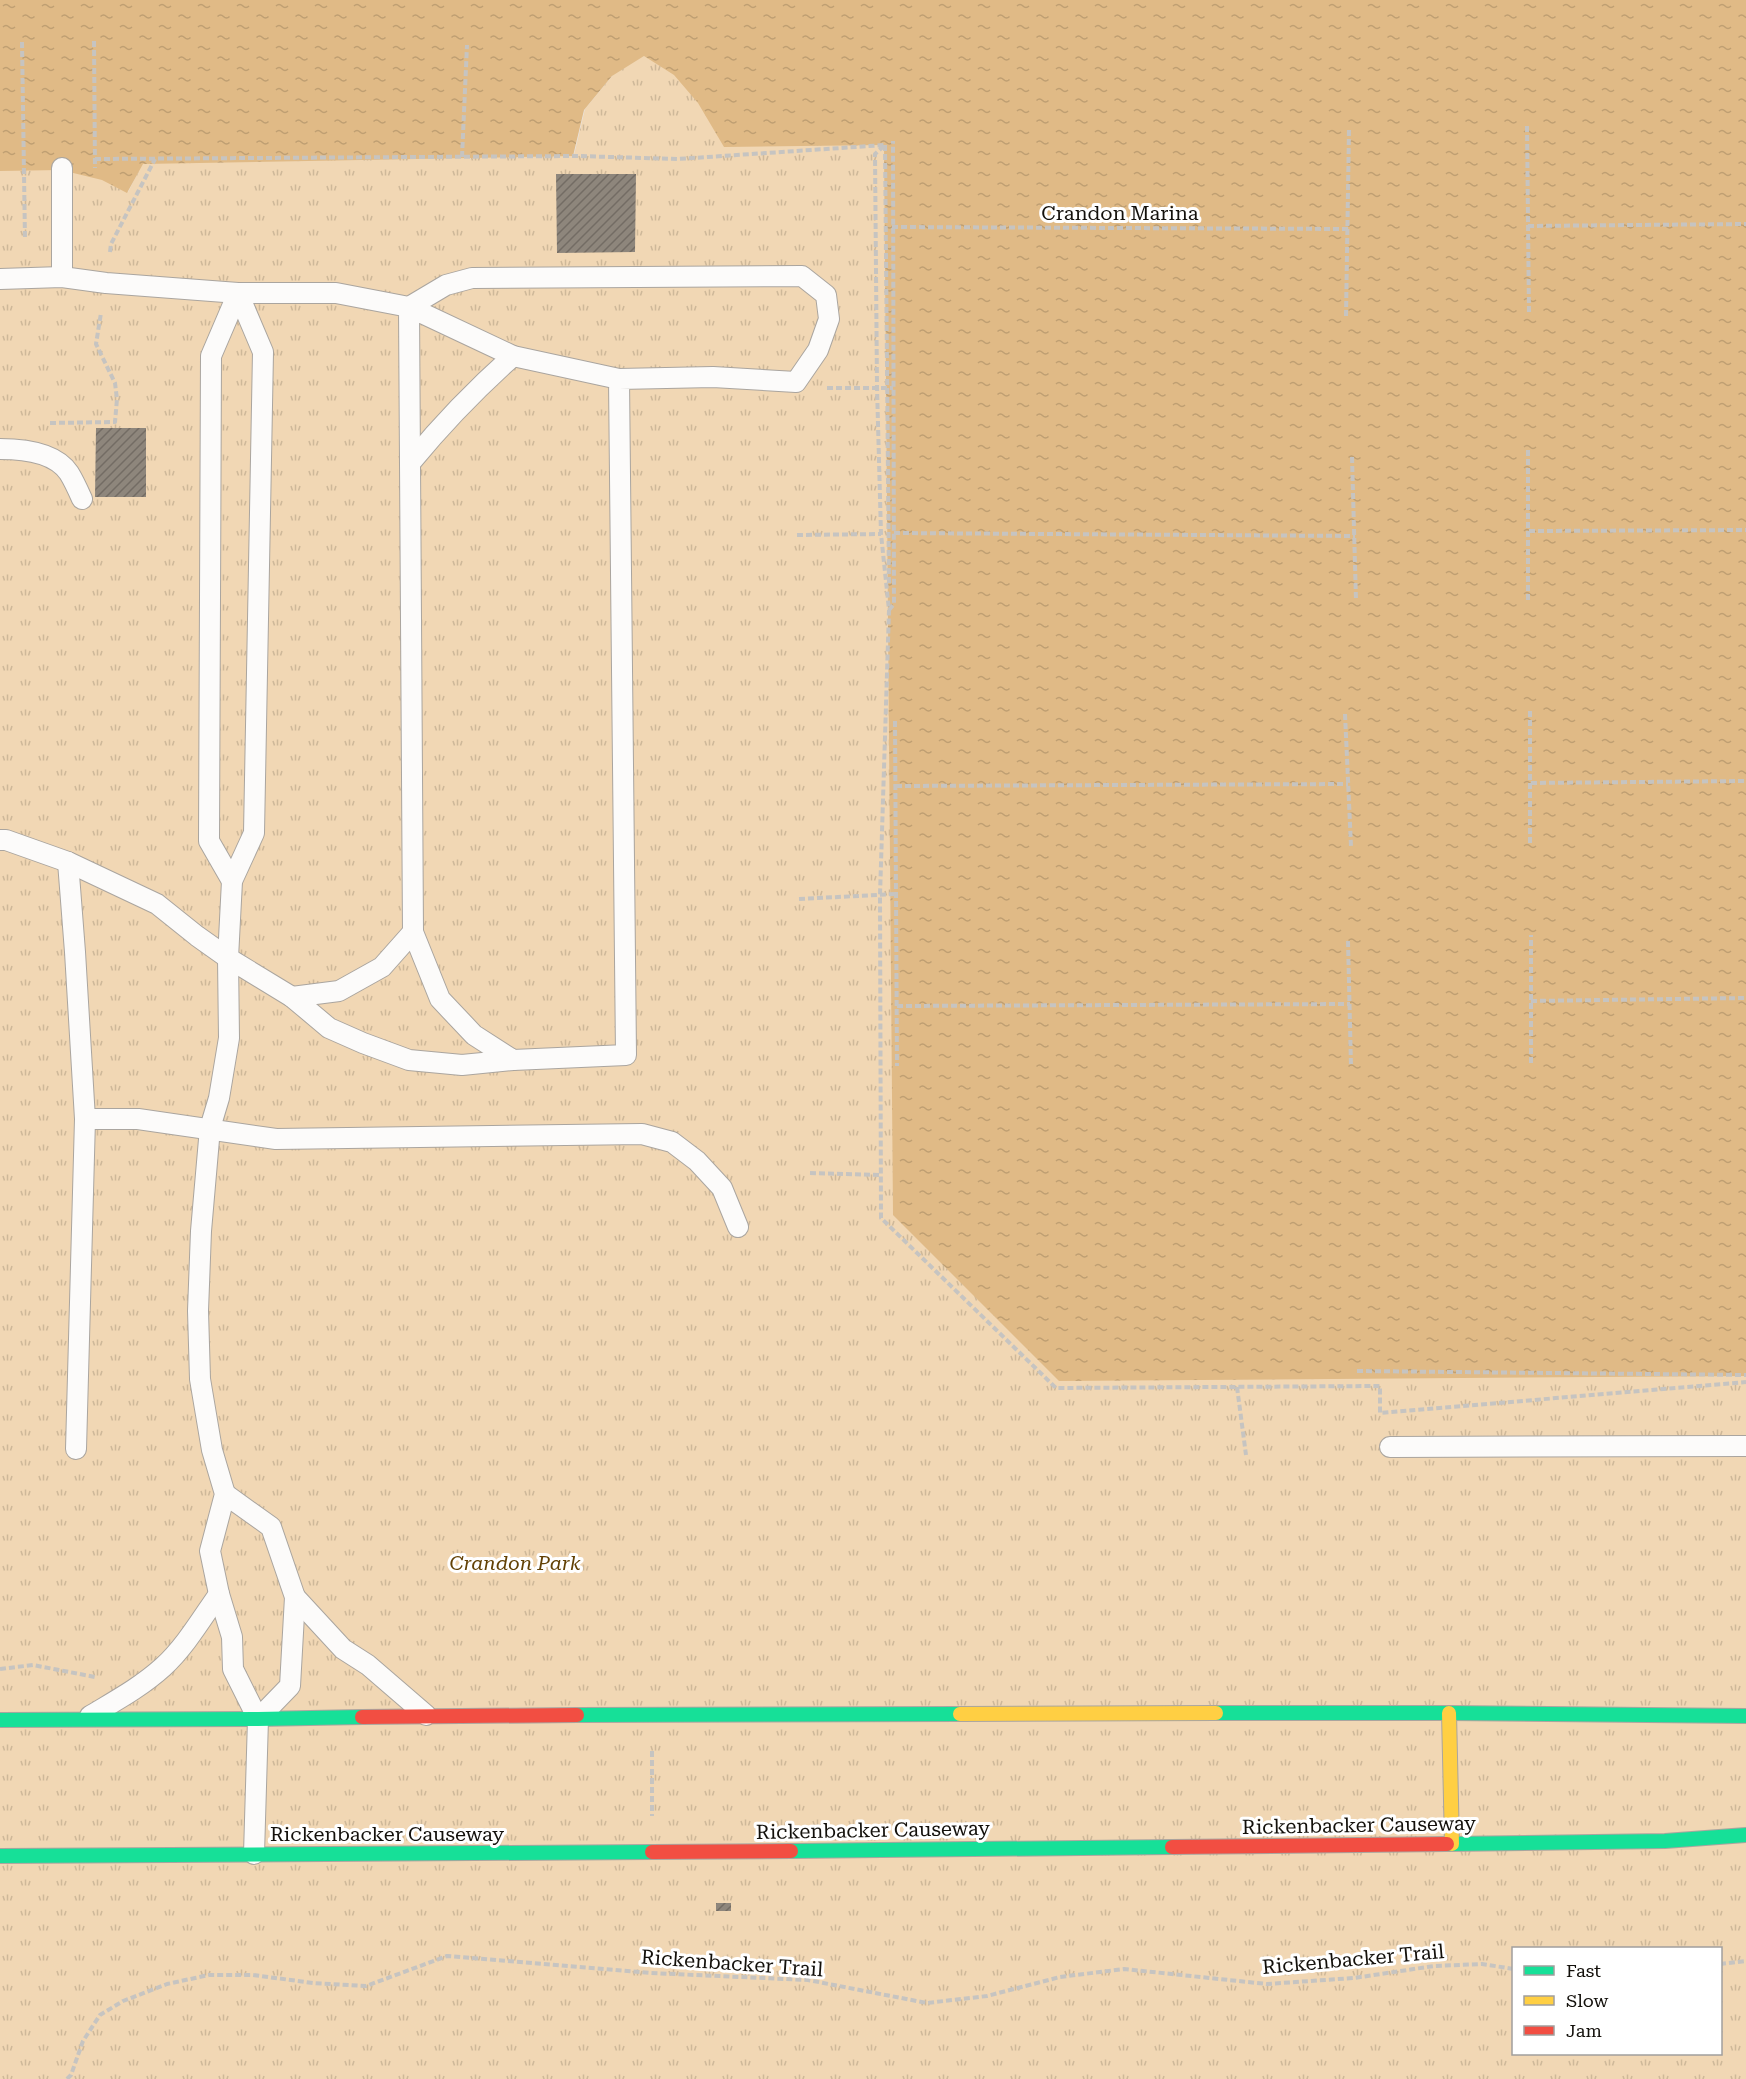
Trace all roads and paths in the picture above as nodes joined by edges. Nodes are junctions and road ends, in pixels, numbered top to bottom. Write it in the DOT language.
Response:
graph roads {
  1 [pos="94,41"];
  2 [pos="22,42"];
  3 [pos="467,45"];
  4 [pos="1527,126"];
  5 [pos="1349,129"];
  6 [pos="893,141"];
  7 [pos="885,145"];
  8 [pos="462,157"];
  9 [pos="95,159"];
  10 [pos="155,159"];
  11 [pos="62,168"];
  12 [pos="95,170"];
  13 [pos="1746,224"];
  14 [pos="1528,226"];
  15 [pos="892,227"];
  16 [pos="1348,229"];
  17 [pos="25,239"];
  18 [pos="62,277"];
  19 [pos="0,279"];
  20 [pos="106,283"];
  21 [pos="238,293"];
  22 [pos="409,307"];
  23 [pos="1529,315"];
  24 [pos="1346,316"];
  25 [pos="513,356"];
  26 [pos="619,379"];
  27 [pos="796,382"];
  28 [pos="877,387"];
  29 [pos="893,388"];
  30 [pos="46,423"];
  31 [pos="0,449"];
  32 [pos="1528,450"];
  33 [pos="1352,457"];
  34 [pos="411,462"];
  35 [pos="82,499"];
  36 [pos="1746,530"];
  37 [pos="1529,531"];
  38 [pos="894,533"];
  39 [pos="882,534"];
  40 [pos="797,535"];
  41 [pos="1355,536"];
  42 [pos="1356,600"];
  43 [pos="1528,600"];
  44 [pos="889,610"];
  45 [pos="1530,711"];
  46 [pos="1345,714"];
  47 [pos="895,721"];
  48 [pos="1746,780"];
  49 [pos="1531,783"];
  50 [pos="1348,784"];
  51 [pos="896,786"];
  52 [pos="0,840"];
  53 [pos="1530,845"];
  54 [pos="1351,846"];
  55 [pos="68,862"];
  56 [pos="232,880"];
  57 [pos="896,894"];
  58 [pos="880,895"];
  59 [pos="799,898"];
  60 [pos="413,932"];
  61 [pos="1531,935"];
  62 [pos="1348,941"];
  63 [pos="228,958"];
  64 [pos="292,997"];
  65 [pos="1746,998"];
  66 [pos="1531,1001"];
  67 [pos="1350,1004"];
  68 [pos="897,1006"];
  69 [pos="513,1060"];
  70 [pos="1531,1063"];
  71 [pos="897,1066"];
  72 [pos="1351,1066"];
  73 [pos="85,1119"];
  74 [pos="210,1128"];
  75 [pos="810,1173"];
  76 [pos="882,1175"];
  77 [pos="738,1227"];
  78 [pos="1357,1371"];
  79 [pos="1746,1375"];
  80 [pos="1746,1382"];
  81 [pos="1236,1387"];
  82 [pos="1746,1446"];
  83 [pos="1390,1447"];
  84 [pos="76,1449"];
  85 [pos="1246,1455"];
  86 [pos="225,1494"];
  87 [pos="219,1594"];
  88 [pos="295,1597"];
  89 [pos="1449,1713"];
  90 [pos="426,1715"];
  91 [pos="1746,1716"];
  92 [pos="258,1719"];
  93 [pos="0,1720"];
  94 [pos="83,1720"];
  95 [pos="652,1747"];
  96 [pos="652,1817"];
  97 [pos="1746,1835"];
  98 [pos="1452,1844"];
  99 [pos="254,1854"];
  100 [pos="0,1856"];
  101 [pos="1746,1961"];
  102 [pos="1722,1964"];
  103 [pos="1512,1969"];
  104 [pos="68,2079"];
  1 -- 9 [label="path"];
  2 -- 17 [label="path"];
  3 -- 8 [label="path"];
  4 -- 14 [label="path"];
  5 -- 16 [label="path"];
  6 -- 15 [label="path"];
  7 -- 8 [label="path"];
  7 -- 28 [label="path"];
  7 -- 44 [label="path"];
  8 -- 10 [label="path"];
  9 -- 10 [label="path"];
  9 -- 12 [label="path"];
  10 -- 20 [label="path"];
  11 -- 18 [label="lane"];
  13 -- 14 [label="path"];
  14 -- 23 [label="path"];
  15 -- 16 [label="path, Crandon Marina"];
  15 -- 29 [label="path"];
  16 -- 24 [label="path"];
  18 -- 19 [label="lane"];
  18 -- 20 [label="lane"];
  20 -- 21 [label="lane"];
  20 -- 30 [label="path"];
  21 -- 22 [label="lane"];
  21 -- 56 [label="lane"];
  21 -- 56 [label="lane"];
  22 -- 25 [label="lane"];
  22 -- 27 [label="lane"];
  22 -- 34 [label="lane"];
  25 -- 26 [label="lane"];
  25 -- 34 [label="lane"];
  26 -- 27 [label="lane"];
  26 -- 69 [label="lane"];
  27 -- 28 [label="path"];
  28 -- 29 [label="path"];
  28 -- 39 [label="path"];
  29 -- 38 [label="path"];
  31 -- 35 [label="lane"];
  32 -- 37 [label="path"];
  33 -- 41 [label="path"];
  34 -- 60 [label="lane"];
  36 -- 37 [label="path"];
  37 -- 43 [label="path"];
  38 -- 41 [label="path"];
  38 -- 44 [label="path"];
  39 -- 40 [label="path"];
  39 -- 44 [label="path"];
  41 -- 42 [label="path"];
  44 -- 58 [label="path"];
  45 -- 49 [label="path"];
  46 -- 50 [label="path"];
  47 -- 51 [label="path"];
  48 -- 49 [label="path"];
  49 -- 53 [label="path"];
  50 -- 51 [label="path"];
  50 -- 54 [label="path"];
  51 -- 57 [label="path"];
  52 -- 55 [label="lane"];
  55 -- 63 [label="lane"];
  55 -- 73 [label="lane"];
  56 -- 63 [label="lane"];
  57 -- 58 [label="path"];
  57 -- 68 [label="path"];
  58 -- 59 [label="path"];
  58 -- 76 [label="path"];
  60 -- 64 [label="lane"];
  60 -- 69 [label="lane"];
  61 -- 66 [label="path"];
  62 -- 67 [label="path"];
  63 -- 64 [label="lane"];
  63 -- 74 [label="lane"];
  64 -- 69 [label="lane"];
  65 -- 66 [label="path"];
  66 -- 70 [label="path"];
  67 -- 68 [label="path"];
  67 -- 72 [label="path"];
  68 -- 71 [label="path"];
  73 -- 74 [label="lane"];
  73 -- 84 [label="lane"];
  74 -- 77 [label="lane"];
  74 -- 86 [label="lane"];
  75 -- 76 [label="path"];
  76 -- 81 [label="path"];
  78 -- 79 [label="path"];
  80 -- 81 [label="path"];
  81 -- 85 [label="path"];
  82 -- 83 [label="lane"];
  86 -- 87 [label="lane"];
  86 -- 88 [label="lane"];
  87 -- 92 [label="lane"];
  87 -- 94 [label="lane"];
  88 -- 90 [label="lane"];
  88 -- 92 [label="lane"];
  89 -- 90 [label="main road"];
  89 -- 91 [label="main road"];
  89 -- 98 [label="main road"];
  90 -- 92 [label="main road"];
  92 -- 94 [label="main road"];
  92 -- 99 [label="lane"];
  93 -- 94 [label="main road"];
  95 -- 96 [label="path"];
  97 -- 98 [label="main road, Rickenbacker Causeway"];
  98 -- 99 [label="main road, Rickenbacker Causeway"];
  99 -- 100 [label="main road, Rickenbacker Causeway"];
  101 -- 102 [label="path"];
  103 -- 104 [label="path, Rickenbacker Trail"];
}
